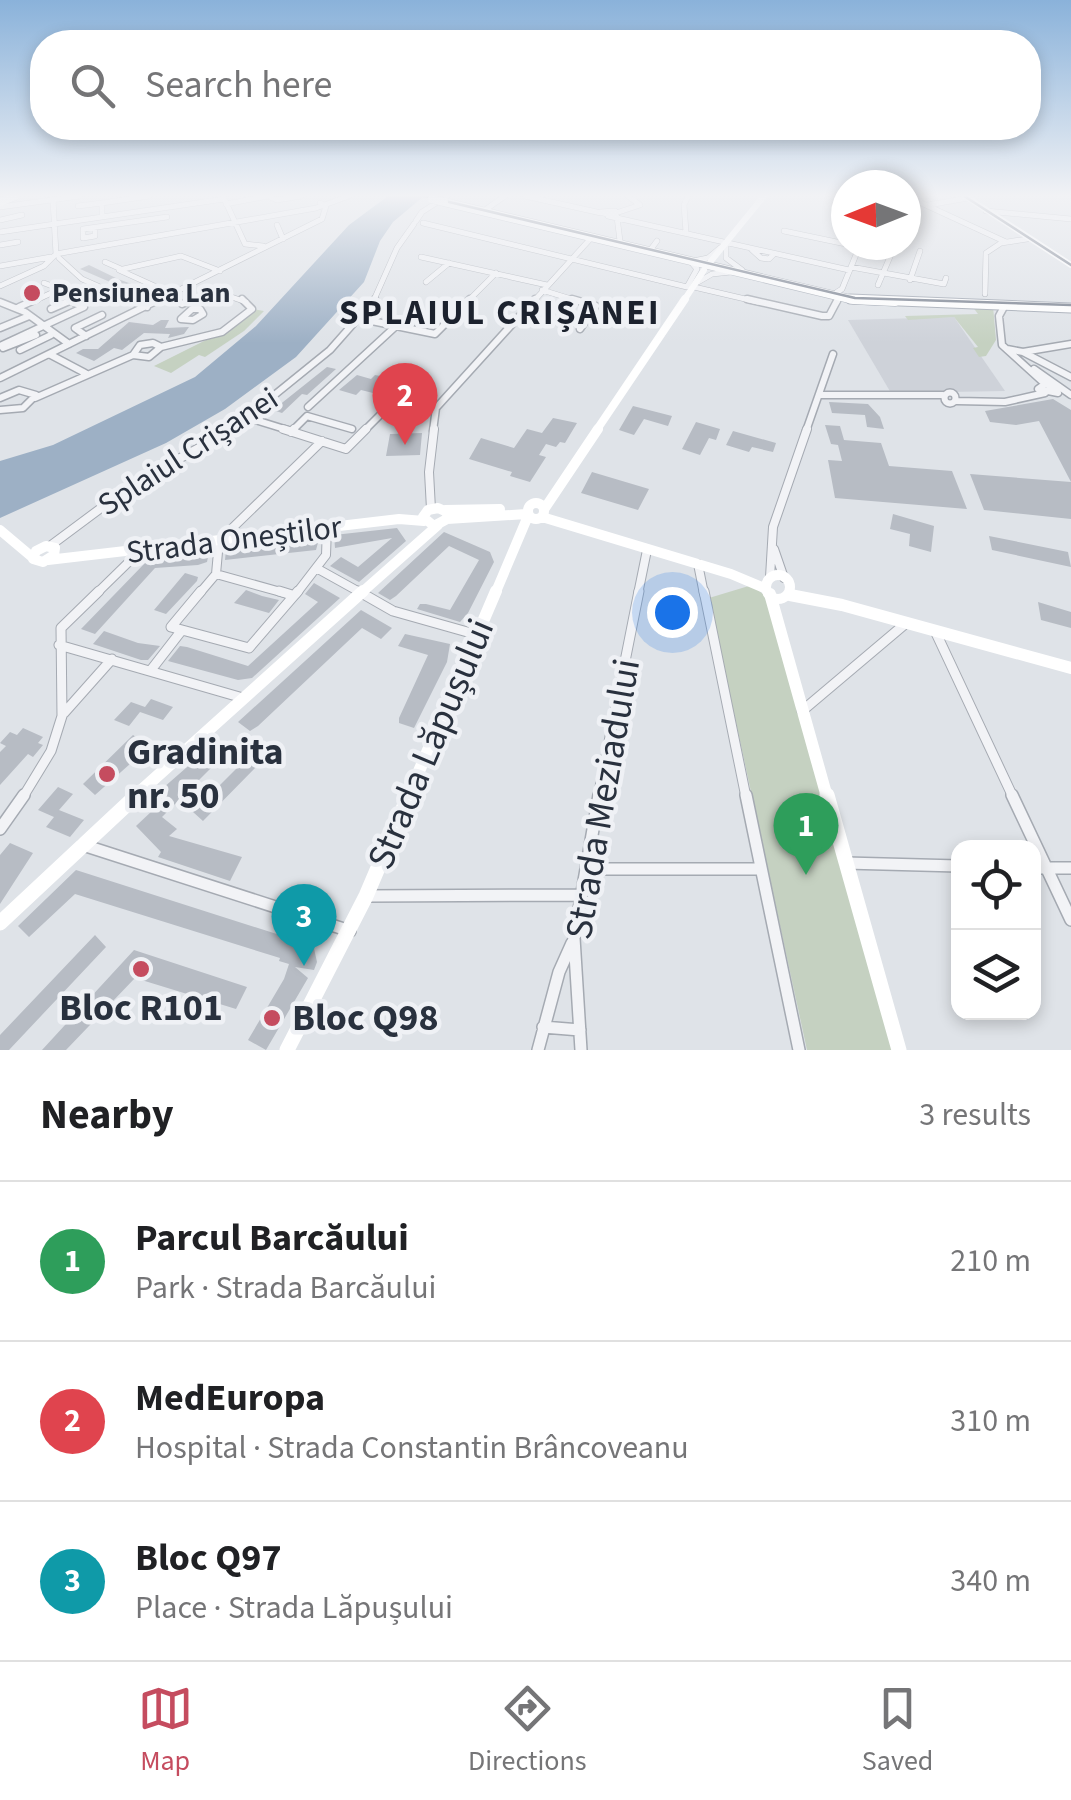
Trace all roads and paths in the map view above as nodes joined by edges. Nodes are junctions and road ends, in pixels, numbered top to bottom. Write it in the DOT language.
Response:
graph roads {
  1 [pos="57,245"];
  2 [pos="115,245"];
  3 [pos="271,245"];
  4 [pos="405,245"];
  5 [pos="517,245"];
  6 [pos="544,245"];
  7 [pos="585,245"];
  8 [pos="622,245"];
  9 [pos="636,245"];
  10 [pos="654,245"];
  11 [pos="726,245"];
  12 [pos="727,245"];
  13 [pos="727,245"];
  14 [pos="736,245"];
  15 [pos="1001,245"];
  16 [pos="1037,245"];
  17 [pos="651,249"];
  18 [pos="539,250"];
  19 [pos="198,252"];
  20 [pos="58,256"];
  21 [pos="181,256"];
  22 [pos="421,257"];
  23 [pos="573,258"];
  24 [pos="687,260"];
  25 [pos="698,260"];
  26 [pos="854,260"];
  27 [pos="889,260"];
  28 [pos="917,260"];
  29 [pos="105,262"];
  30 [pos="714,262"];
  31 [pos="730,262"];
  32 [pos="449,263"];
  33 [pos="1071,264"];
  34 [pos="0,266"];
  35 [pos="121,269"];
  36 [pos="850,269"];
  37 [pos="704,270"];
  38 [pos="220,271"];
  39 [pos="739,271"];
  40 [pos="496,273"];
  41 [pos="883,274"];
  42 [pos="946,278"];
  43 [pos="910,280"];
  44 [pos="426,282"];
  45 [pos="44,283"];
  46 [pos="878,285"];
  47 [pos="0,286"];
  48 [pos="545,287"];
  49 [pos="688,287"];
  50 [pos="101,290"];
  51 [pos="841,293"];
  52 [pos="170,296"];
  53 [pos="979,299"];
  54 [pos="1071,300"];
  55 [pos="0,302"];
  56 [pos="182,304"];
  57 [pos="1006,304"];
  58 [pos="19,307"];
  59 [pos="84,307"];
  60 [pos="144,308"];
  61 [pos="1071,308"];
  62 [pos="51,309"];
  63 [pos="192,309"];
  64 [pos="29,316"];
  65 [pos="999,316"];
  66 [pos="362,319"];
  67 [pos="396,326"];
  68 [pos="0,328"];
  69 [pos="580,329"];
  70 [pos="46,331"];
  71 [pos="86,336"];
  72 [pos="69,344"];
  73 [pos="1071,344"];
  74 [pos="0,347"];
  75 [pos="161,347"];
  76 [pos="20,350"];
  77 [pos="49,354"];
  78 [pos="833,354"];
  79 [pos="133,355"];
  80 [pos="1021,356"];
  81 [pos="84,372"];
  82 [pos="1071,377"];
  83 [pos="0,378"];
  84 [pos="1047,389"];
  85 [pos="820,395"];
  86 [pos="0,398"];
  87 [pos="36,398"];
  88 [pos="1071,398"];
  89 [pos="308,406"];
  90 [pos="0,410"];
  91 [pos="382,412"];
  92 [pos="249,418"];
  93 [pos="352,429"];
  94 [pos="290,432"];
  95 [pos="322,442"];
  96 [pos="535,512"];
  97 [pos="427,516"];
  98 [pos="443,518"];
  99 [pos="327,527"];
  100 [pos="0,530"];
  101 [pos="419,539"];
  102 [pos="772,540"];
  103 [pos="220,541"];
  104 [pos="14,543"];
  105 [pos="647,550"];
  106 [pos="50,551"];
  107 [pos="140,551"];
  108 [pos="698,564"];
  109 [pos="318,569"];
  110 [pos="216,574"];
  111 [pos="768,584"];
  112 [pos="788,588"];
  113 [pos="360,592"];
  114 [pos="292,595"];
  115 [pos="905,624"];
  116 [pos="177,628"];
  117 [pos="936,633"];
  118 [pos="783,634"];
  119 [pos="478,635"];
  120 [pos="58,645"];
  121 [pos="112,660"];
  122 [pos="1071,668"];
  123 [pos="151,670"];
  124 [pos="243,698"];
  125 [pos="802,711"];
  126 [pos="64,713"];
  127 [pos="0,829"];
  128 [pos="1028,840"];
  129 [pos="83,845"];
  130 [pos="846,863"];
  131 [pos="951,866"];
  132 [pos="760,868"];
  133 [pos="1041,868"];
  134 [pos="1071,868"];
  135 [pos="587,869"];
  136 [pos="1041,870"];
  137 [pos="580,895"];
  138 [pos="366,896"];
  139 [pos="1071,920"];
  140 [pos="0,923"];
  141 [pos="350,931"];
  142 [pos="574,938"];
  143 [pos="543,1026"];
  144 [pos="580,1030"];
  145 [pos="287,1050"];
  146 [pos="538,1050"];
  147 [pos="581,1050"];
  148 [pos="798,1050"];
  149 [pos="899,1050"];
  1 -- 20 [label="street"];
  2 -- 20 [label="street"];
  3 -- 38 [label="street"];
  4 -- 66 [label="street, Splaiul Crișanei"];
  5 -- 18 [label="street"];
  6 -- 18 [label="street"];
  7 -- 23 [label="street"];
  8 -- 24 [label="main road"];
  9 -- 17 [label="main road"];
  10 -- 17 [label="street"];
  11 -- 25 [label="street"];
  12 -- 31 [label="street"];
  13 -- 30 [label="street"];
  14 -- 36 [label="street"];
  15 -- 53 [label="street"];
  16 -- 33 [label="street"];
  17 -- 25 [label="main road"];
  18 -- 23 [label="street"];
  19 -- 21 [label="street"];
  20 -- 34 [label="street"];
  20 -- 47 [label="street"];
  20 -- 50 [label="street"];
  21 -- 35 [label="street"];
  21 -- 38 [label="street"];
  22 -- 32 [label="street"];
  23 -- 48 [label="street"];
  23 -- 49 [label="street"];
  24 -- 39 [label="main road"];
  24 -- 49 [label="street"];
  25 -- 39 [label="main road"];
  26 -- 36 [label="street"];
  27 -- 41 [label="street"];
  28 -- 43 [label="street"];
  29 -- 35 [label="street"];
  30 -- 31 [label="street"];
  31 -- 39 [label="street"];
  32 -- 40 [label="street"];
  32 -- 44 [label="street"];
  35 -- 52 [label="street"];
  36 -- 41 [label="street"];
  36 -- 51 [label="street"];
  37 -- 49 [label="street, Strada Lăpușului"];
  38 -- 52 [label="street"];
  39 -- 49 [label="street"];
  39 -- 51 [label="main road"];
  40 -- 48 [label="street"];
  40 -- 67 [label="street"];
  41 -- 43 [label="street"];
  41 -- 46 [label="street"];
  42 -- 43 [label="street"];
  45 -- 58 [label="street"];
  48 -- 69 [label="street"];
  48 -- 97 [label="street"];
  49 -- 51 [label="street"];
  49 -- 96 [label="street, Strada Lăpușului"];
  50 -- 59 [label="street"];
  50 -- 60 [label="street"];
  50 -- 62 [label="street"];
  51 -- 53 [label="main road"];
  52 -- 56 [label="street"];
  52 -- 60 [label="street"];
  53 -- 54 [label="main road"];
  53 -- 57 [label="main road"];
  53 -- 65 [label="street"];
  55 -- 58 [label="street"];
  56 -- 63 [label="street"];
  56 -- 75 [label="street"];
  57 -- 61 [label="main road"];
  57 -- 65 [label="street"];
  58 -- 64 [label="street"];
  59 -- 70 [label="street"];
  59 -- 71 [label="street"];
  60 -- 71 [label="street"];
  64 -- 68 [label="street"];
  64 -- 70 [label="street"];
  65 -- 80 [label="street"];
  66 -- 67 [label="street"];
  66 -- 92 [label="street, Splaiul Crișanei"];
  67 -- 89 [label="street"];
  70 -- 72 [label="street"];
  70 -- 74 [label="street"];
  70 -- 76 [label="street"];
  71 -- 72 [label="street"];
  72 -- 77 [label="street"];
  73 -- 80 [label="street"];
  75 -- 79 [label="street"];
  75 -- 79 [label="street"];
  77 -- 81 [label="street"];
  77 -- 83 [label="street"];
  78 -- 85 [label="street"];
  79 -- 81 [label="street"];
  80 -- 82 [label="street"];
  80 -- 84 [label="street"];
  80 -- 88 [label="street"];
  81 -- 87 [label="street"];
  84 -- 85 [label="street"];
  84 -- 88 [label="street"];
  85 -- 102 [label="street"];
  86 -- 87 [label="street"];
  87 -- 90 [label="street"];
  91 -- 95 [label="street"];
  92 -- 94 [label="street"];
  92 -- 106 [label="street, Splaiul Crișanei"];
  93 -- 94 [label="street"];
  94 -- 95 [label="street"];
  95 -- 103 [label="street"];
  96 -- 98 [label="street"];
  96 -- 105 [label="street"];
  96 -- 119 [label="street, Strada Lăpușului"];
  97 -- 98 [label="street"];
  97 -- 98 [label="street"];
  97 -- 99 [label="street, Strada Oneștilor"];
  97 -- 101 [label="street"];
  98 -- 101 [label="street"];
  99 -- 103 [label="street, Strada Oneștilor"];
  99 -- 109 [label="street"];
  100 -- 104 [label="street"];
  101 -- 113 [label="street"];
  102 -- 111 [label="street"];
  102 -- 112 [label="street"];
  103 -- 107 [label="street, Strada Oneștilor"];
  103 -- 110 [label="street"];
  104 -- 106 [label="street"];
  104 -- 106 [label="street"];
  105 -- 108 [label="street"];
  105 -- 135 [label="street, Strada Meziadului"];
  106 -- 107 [label="street, Strada Oneștilor"];
  107 -- 120 [label="street"];
  108 -- 111 [label="street"];
  108 -- 132 [label="street"];
  109 -- 113 [label="street"];
  109 -- 114 [label="street"];
  110 -- 114 [label="street"];
  110 -- 116 [label="street"];
  111 -- 112 [label="street"];
  111 -- 112 [label="street"];
  111 -- 118 [label="street"];
  112 -- 115 [label="street"];
  112 -- 118 [label="street"];
  113 -- 119 [label="street"];
  113 -- 124 [label="street"];
  114 -- 116 [label="street"];
  115 -- 117 [label="street"];
  115 -- 125 [label="street"];
  116 -- 123 [label="street"];
  117 -- 122 [label="street"];
  117 -- 128 [label="street"];
  118 -- 125 [label="street"];
  119 -- 138 [label="street, Strada Lăpușului"];
  120 -- 121 [label="street"];
  120 -- 126 [label="street"];
  121 -- 123 [label="street"];
  121 -- 126 [label="street"];
  123 -- 124 [label="street"];
  124 -- 129 [label="street"];
  125 -- 130 [label="street"];
  126 -- 127 [label="street"];
  129 -- 140 [label="street"];
  129 -- 141 [label="street"];
  130 -- 131 [label="street"];
  130 -- 149 [label="street"];
  132 -- 135 [label="street"];
  132 -- 148 [label="street"];
  133 -- 134 [label="street"];
  135 -- 137 [label="street, Strada Meziadului"];
  136 -- 139 [label="street"];
  137 -- 138 [label="street"];
  137 -- 142 [label="street, Strada Meziadului"];
  138 -- 141 [label="street, Strada Lăpușului"];
  141 -- 145 [label="street, Strada Lăpușului"];
  142 -- 143 [label="street"];
  142 -- 144 [label="street, Strada Meziadului"];
  143 -- 144 [label="street"];
  143 -- 146 [label="street"];
  144 -- 147 [label="street, Strada Meziadului"];
}
